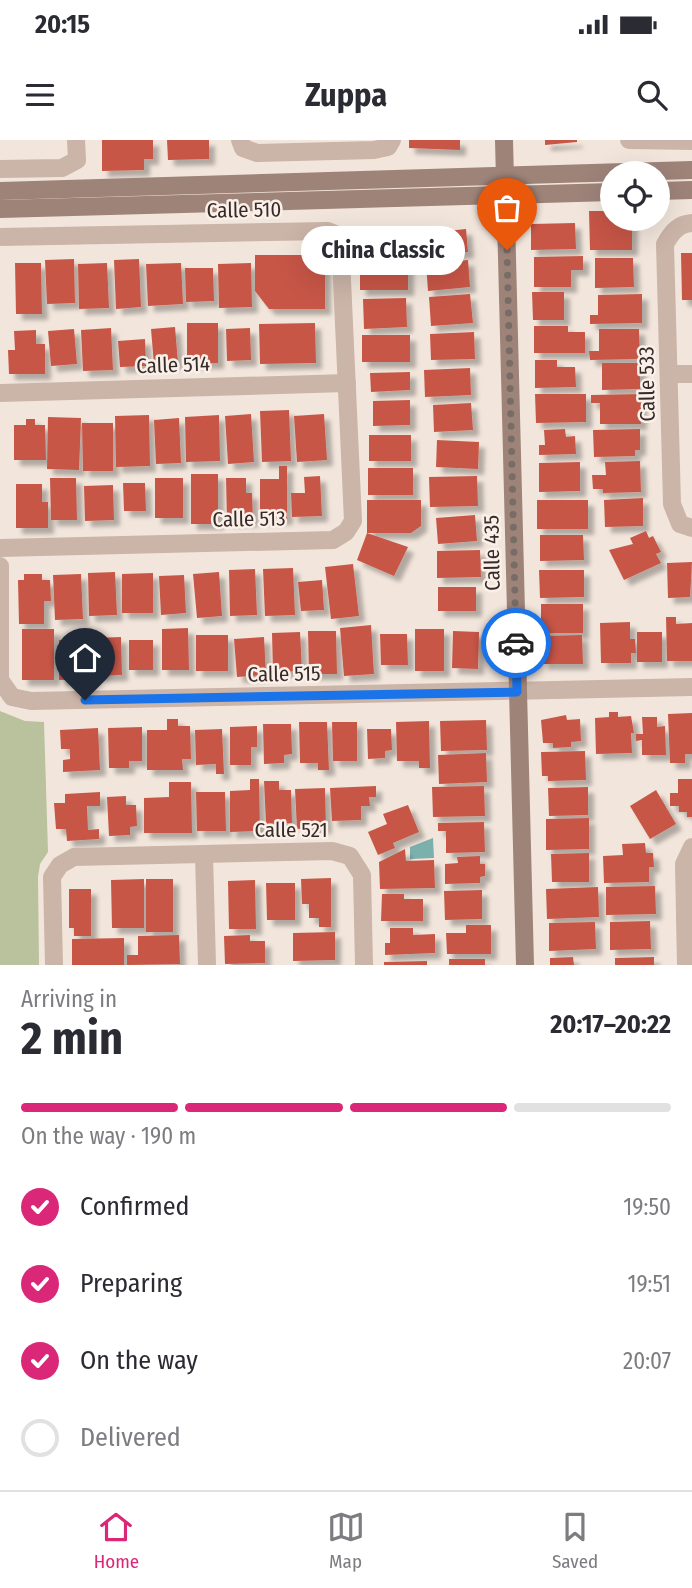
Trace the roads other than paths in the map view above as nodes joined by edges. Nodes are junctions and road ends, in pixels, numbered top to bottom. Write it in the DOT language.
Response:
graph roads {
  1 [pos="76,140"];
  2 [pos="240,140"];
  3 [pos="392,140"];
  4 [pos="504,140"];
  5 [pos="629,140"];
  6 [pos="692,141"];
  7 [pos="0,169"];
  8 [pos="692,170"];
  9 [pos="505,176"];
  10 [pos="692,190"];
  11 [pos="0,191"];
  12 [pos="670,191"];
  13 [pos="600,192"];
  14 [pos="506,195"];
  15 [pos="0,209"];
  16 [pos="692,223"];
  17 [pos="0,237"];
  18 [pos="671,374"];
  19 [pos="692,374"];
  20 [pos="346,383"];
  21 [pos="0,393"];
  22 [pos="692,528"];
  23 [pos="0,548"];
  24 [pos="0,566"];
  25 [pos="692,687"];
  26 [pos="517,692"];
  27 [pos="692,846"];
  28 [pos="204,855"];
  29 [pos="54,965"];
  30 [pos="207,965"];
  31 [pos="364,965"];
  32 [pos="525,965"];
  33 [pos="686,965"];
  1 -- 7 [label="street"];
  2 -- 3 [label="street"];
  4 -- 9 [label="street, Calle 435"];
  5 -- 6 [label="street"];
  8 -- 9 [label="street"];
  9 -- 11 [label="street"];
  9 -- 14 [label="street, Calle 435"];
  10 -- 12 [label="street"];
  13 -- 14 [label="street"];
  14 -- 15 [label="street"];
  14 -- 26 [label="street, Calle 435"];
  16 -- 18 [label="street, Calle 533"];
  17 -- 20 [label="street, Calle 510"];
  18 -- 19 [label="street"];
  18 -- 22 [label="street, Calle 533"];
  20 -- 21 [label="street, Calle 514"];
  20 -- 23 [label="street, Calle 513"];
  24 -- 26 [label="street, Calle 515"];
  25 -- 26 [label="street, Calle 515"];
  26 -- 32 [label="street, Calle 435"];
  27 -- 33 [label="street"];
  28 -- 29 [label="street"];
  28 -- 30 [label="street"];
  28 -- 31 [label="street, Calle 521"];
}
